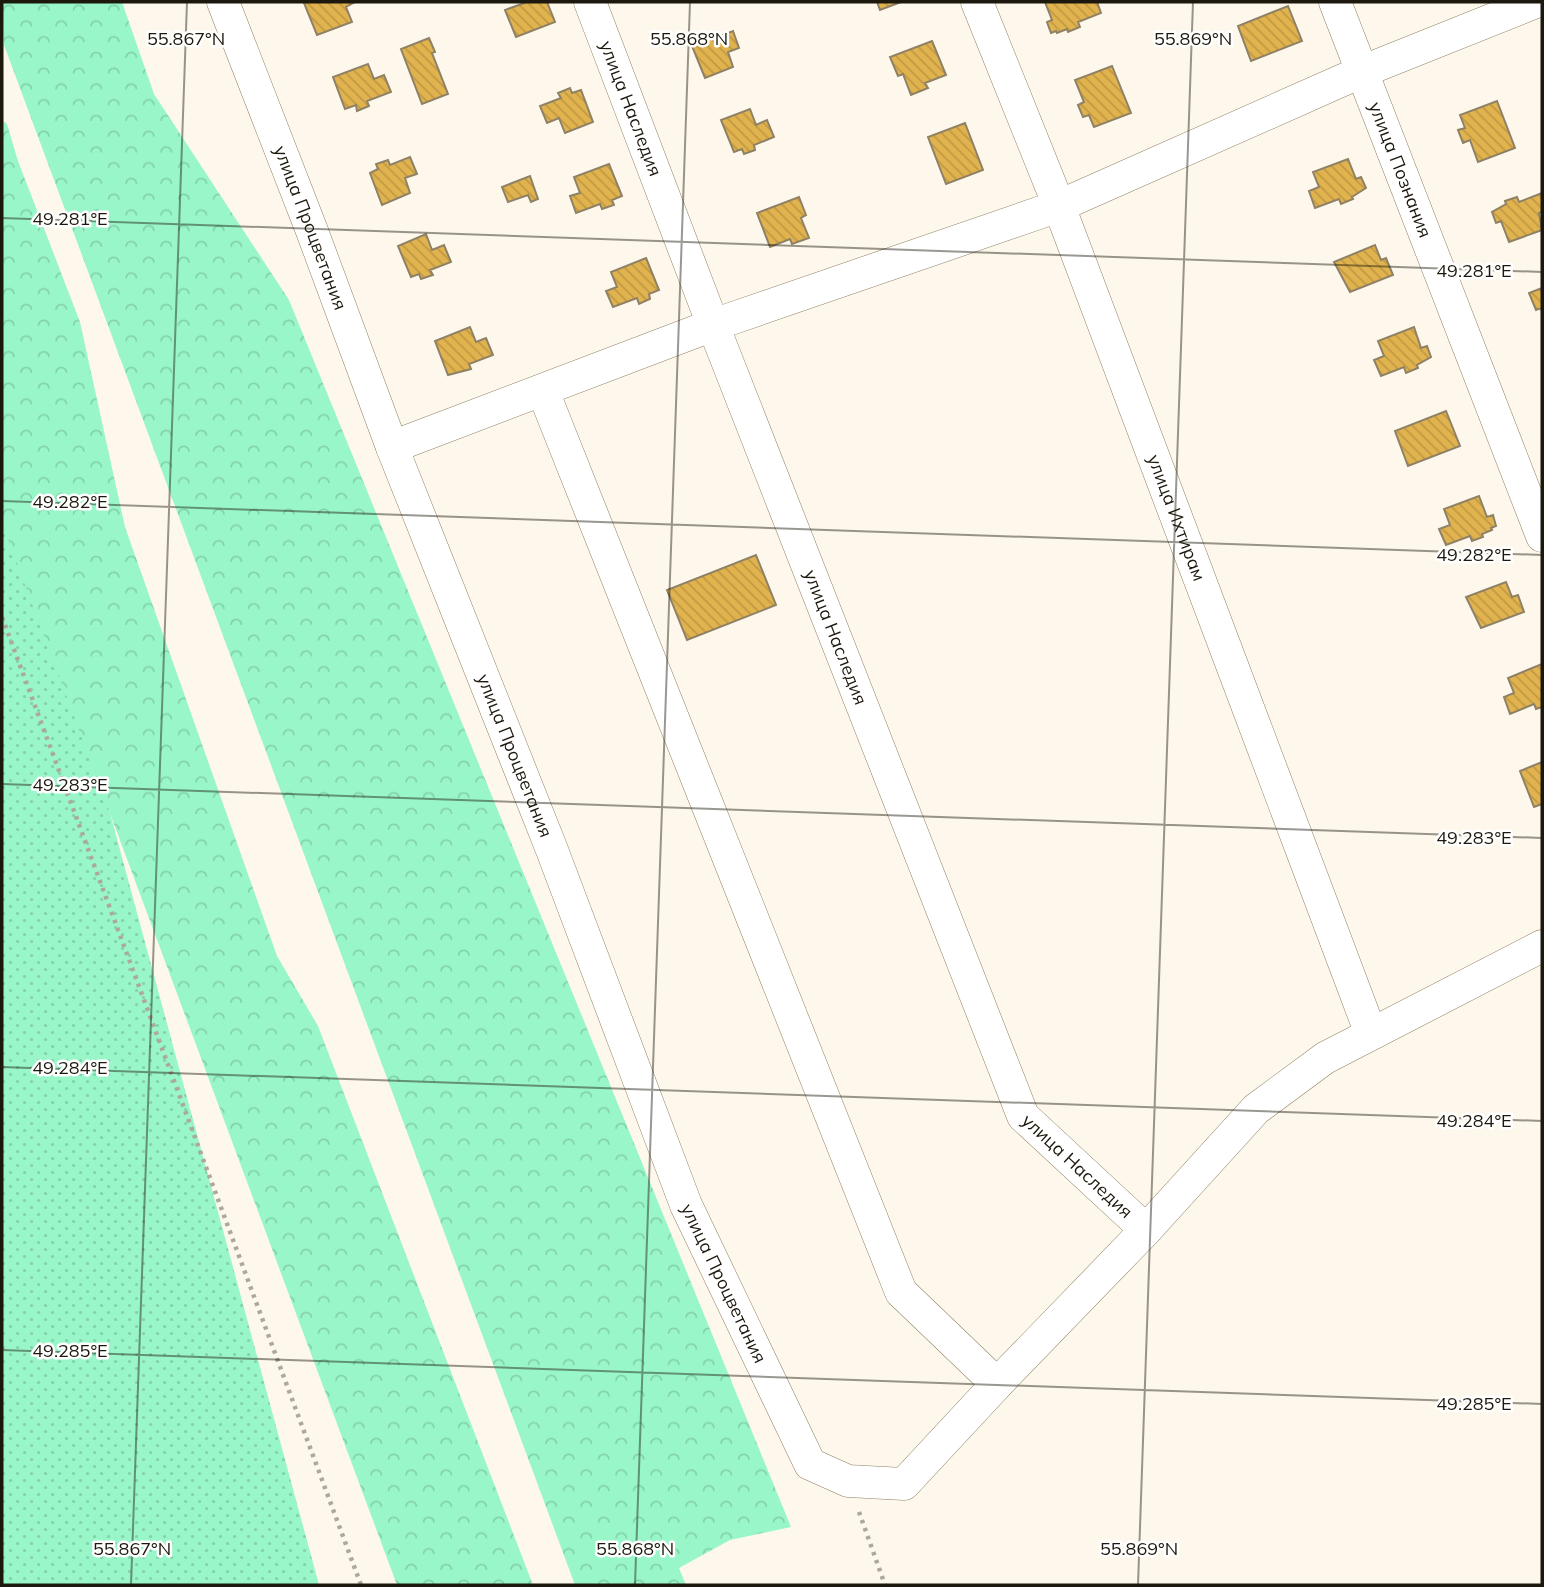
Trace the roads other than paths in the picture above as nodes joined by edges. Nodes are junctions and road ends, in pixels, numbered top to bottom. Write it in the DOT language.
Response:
graph roads {
  1 [pos="223,2"];
  2 [pos="590,2"];
  3 [pos="977,2"];
  4 [pos="1335,2"];
  5 [pos="1536,2"];
  6 [pos="1361,72"];
  7 [pos="1059,206"];
  8 [pos="713,326"];
  9 [pos="543,391"];
  10 [pos="391,447"];
  11 [pos="1542,536"];
  12 [pos="1542,946"];
  13 [pos="1371,1034"];
  14 [pos="1146,1230"];
  15 [pos="997,1384"];
  1 -- 10 [label="street, улица Процветания"];
  2 -- 8 [label="street, улица Наследия"];
  3 -- 7 [label="street, улица Ихтирам"];
  4 -- 6 [label="street, улица Познания"];
  5 -- 6 [label="street"];
  6 -- 7 [label="street"];
  6 -- 11 [label="street, улица Познания"];
  7 -- 8 [label="street"];
  7 -- 13 [label="street, улица Ихтирам"];
  8 -- 9 [label="street"];
  8 -- 14 [label="street, улица Наследия"];
  9 -- 10 [label="street"];
  9 -- 15 [label="street"];
  10 -- 15 [label="street, улица Процветания"];
  12 -- 13 [label="street"];
  13 -- 14 [label="street"];
  14 -- 15 [label="street"];
}
